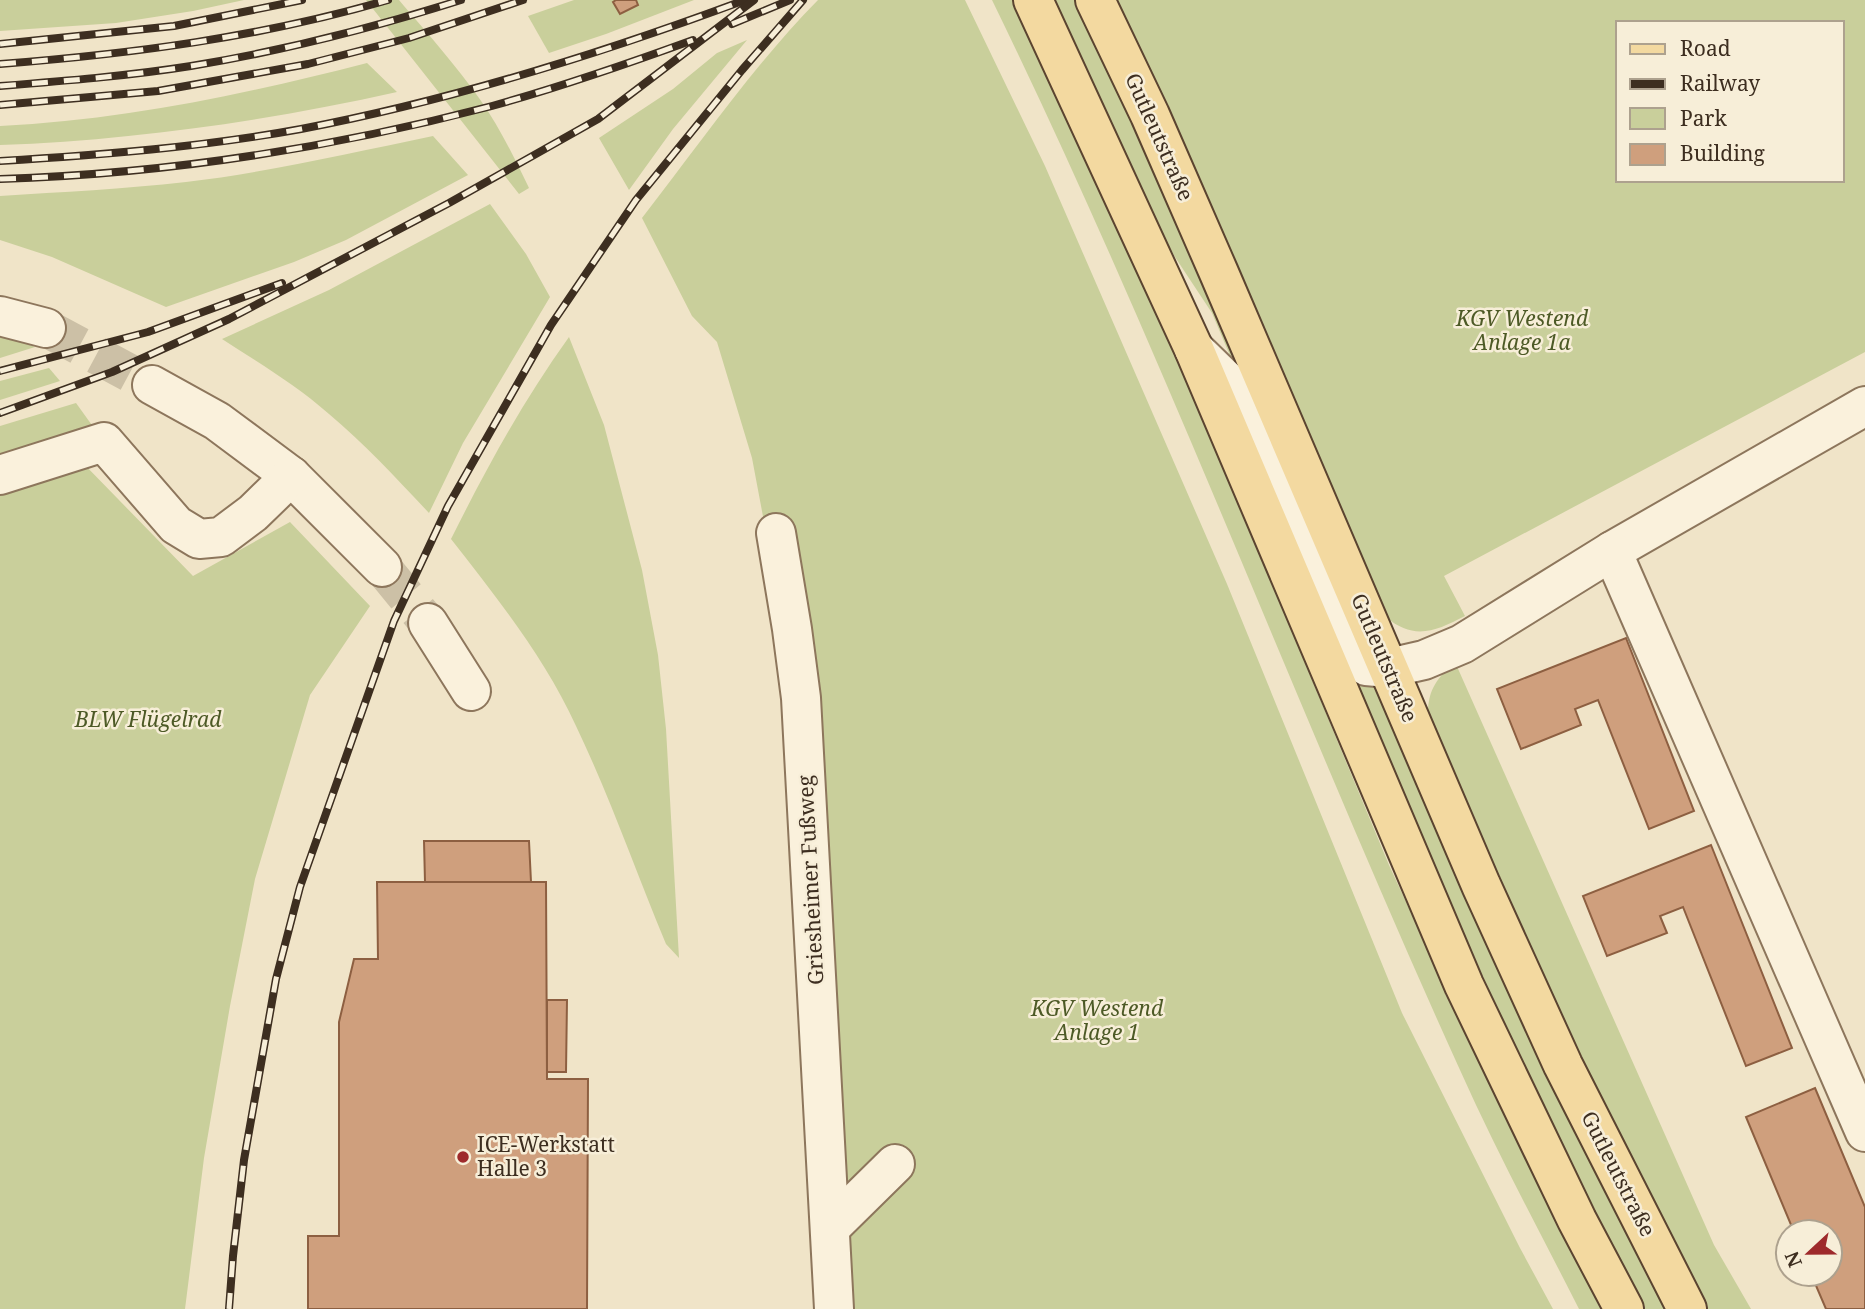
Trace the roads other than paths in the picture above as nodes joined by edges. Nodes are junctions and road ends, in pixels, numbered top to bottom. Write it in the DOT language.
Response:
graph roads {
  1 [pos="1033,0"];
  2 [pos="1095,0"];
  3 [pos="0,316"];
  4 [pos="46,328"];
  5 [pos="1194,349"];
  6 [pos="152,385"];
  7 [pos="1865,406"];
  8 [pos="0,475"];
  9 [pos="290,476"];
  10 [pos="776,533"];
  11 [pos="1612,551"];
  12 [pos="382,567"];
  13 [pos="428,623"];
  14 [pos="1388,668"];
  15 [pos="471,691"];
  16 [pos="1865,1132"];
  17 [pos="895,1164"];
  18 [pos="830,1228"];
  19 [pos="834,1309"];
  20 [pos="1624,1309"];
  21 [pos="1687,1309"];
  1 -- 5 [label="main road"];
  2 -- 14 [label="main road, Gutleutstraße"];
  3 -- 4 [label="street"];
  5 -- 14 [label="street"];
  5 -- 20 [label="main road"];
  6 -- 9 [label="street"];
  7 -- 11 [label="street"];
  8 -- 9 [label="street"];
  9 -- 12 [label="street"];
  10 -- 18 [label="street, Griesheimer Fußweg"];
  11 -- 14 [label="street"];
  11 -- 16 [label="street"];
  13 -- 15 [label="street"];
  14 -- 21 [label="main road, Gutleutstraße"];
  17 -- 18 [label="street"];
  18 -- 19 [label="street, Griesheimer Fußweg"];
}
